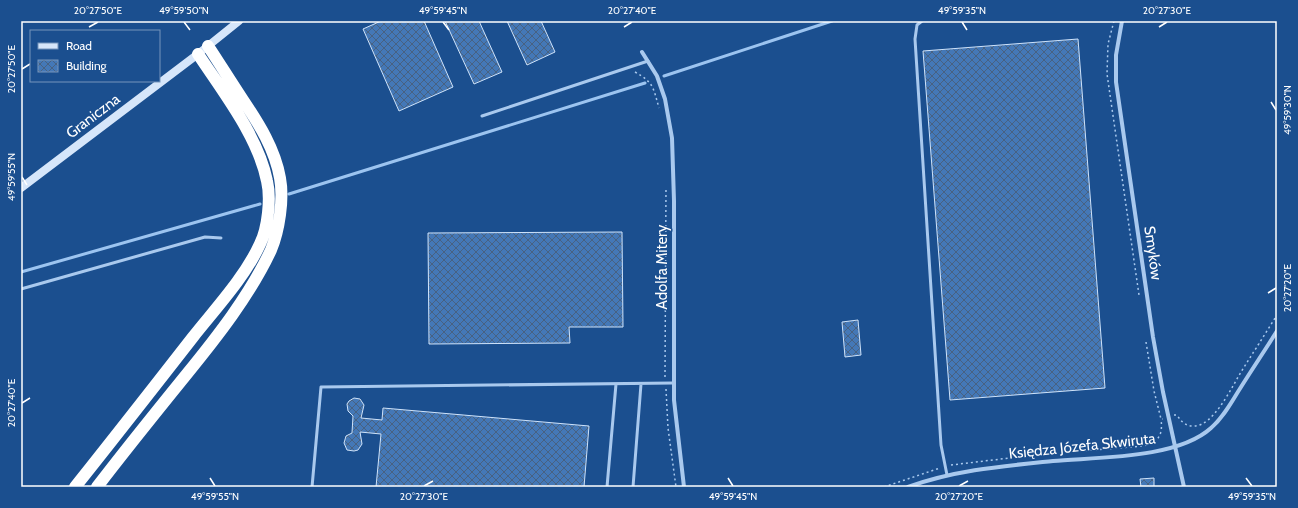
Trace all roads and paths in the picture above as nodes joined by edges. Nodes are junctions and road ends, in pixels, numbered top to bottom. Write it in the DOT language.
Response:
graph roads {
  1 [pos="239,21"];
  2 [pos="922,21"];
  3 [pos="1122,21"];
  4 [pos="208,46"];
  5 [pos="642,52"];
  6 [pos="198,54"];
  7 [pos="648,61"];
  8 [pos="628,68"];
  9 [pos="660,114"];
  10 [pos="482,116"];
  11 [pos="666,186"];
  12 [pos="21,188"];
  13 [pos="222,238"];
  14 [pos="21,290"];
  15 [pos="1277,315"];
  16 [pos="1277,331"];
  17 [pos="666,383"];
  18 [pos="673,383"];
  19 [pos="616,384"];
  20 [pos="641,384"];
  21 [pos="1174,416"];
  22 [pos="1176,446"];
  23 [pos="947,475"];
  24 [pos="75,487"];
  25 [pos="97,487"];
  26 [pos="312,487"];
  27 [pos="607,487"];
  28 [pos="633,487"];
  29 [pos="676,487"];
  30 [pos="684,487"];
  31 [pos="908,487"];
  32 [pos="1184,487"];
  1 -- 4 [label="street, Graniczna"];
  2 -- 23 [label="lane"];
  3 -- 22 [label="street, Smyków"];
  4 -- 6 [label="street, Graniczna"];
  4 -- 25 [label="highway"];
  5 -- 7 [label="street, Adolfa Mitery"];
  6 -- 12 [label="street, Graniczna"];
  6 -- 24 [label="highway"];
  7 -- 8 [label="lane"];
  7 -- 18 [label="street, Adolfa Mitery"];
  8 -- 9 [label="path"];
  8 -- 10 [label="lane"];
  11 -- 17 [label="path"];
  13 -- 14 [label="lane"];
  15 -- 21 [label="path"];
  16 -- 22 [label="street, Księdza Józefa Skwiruta"];
  17 -- 18 [label="lane"];
  17 -- 20 [label="lane"];
  17 -- 29 [label="path"];
  18 -- 30 [label="street, Adolfa Mitery"];
  19 -- 20 [label="lane"];
  19 -- 26 [label="lane"];
  19 -- 27 [label="lane"];
  20 -- 28 [label="lane"];
  22 -- 23 [label="street, Księdza Józefa Skwiruta"];
  22 -- 32 [label="street, Smyków"];
  23 -- 31 [label="street, Księdza Józefa Skwiruta"];
}
